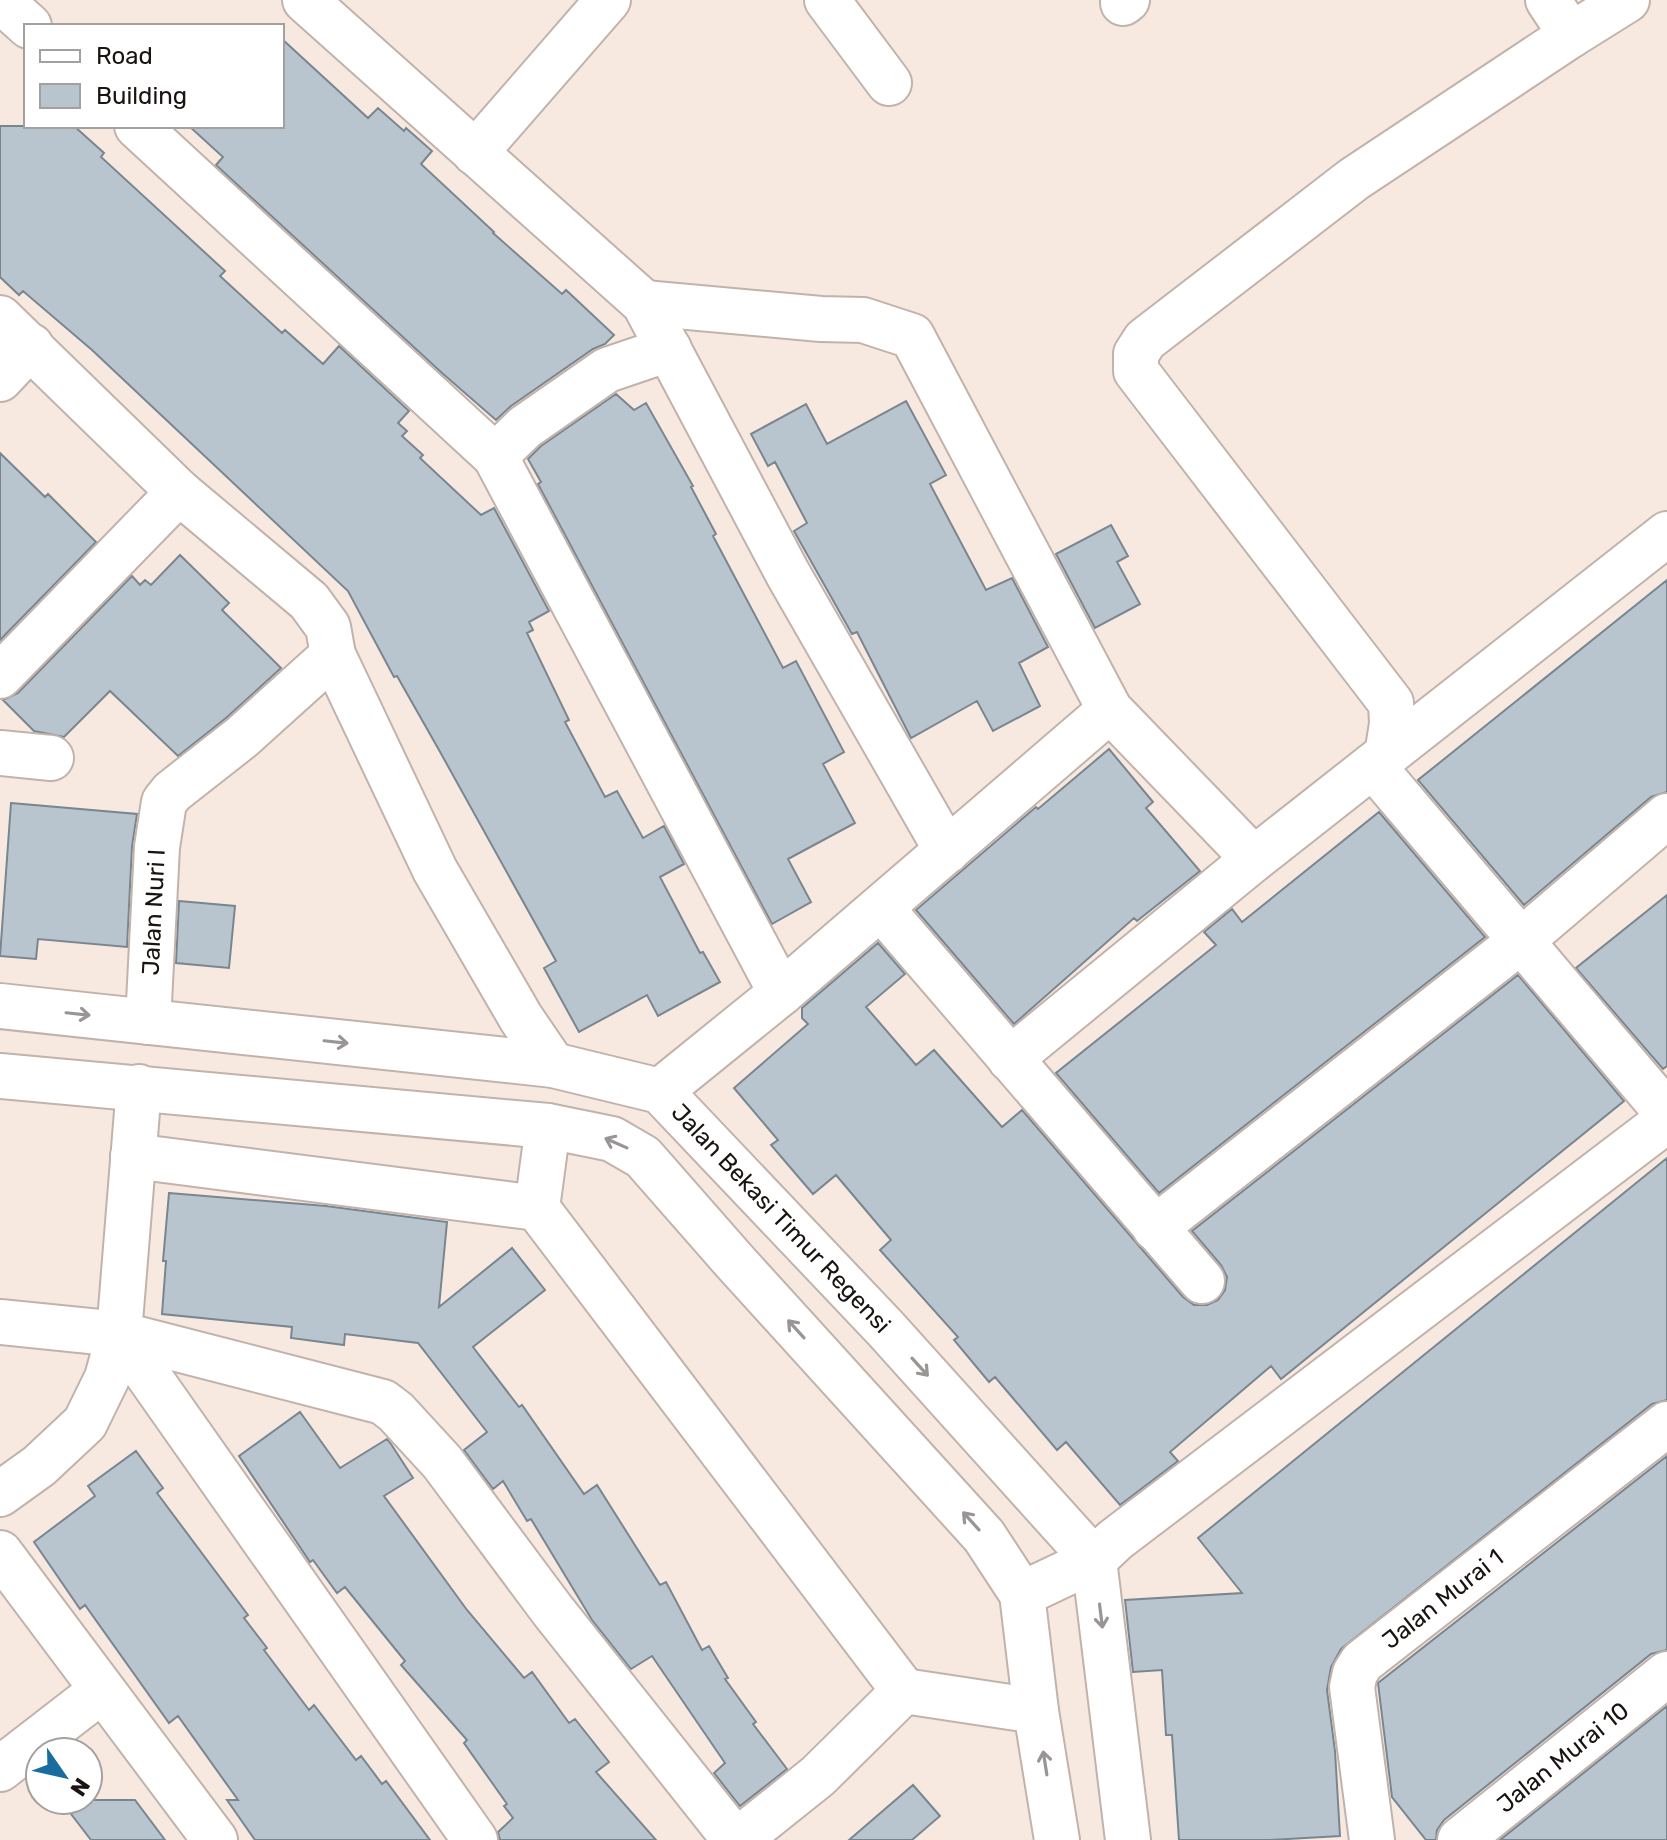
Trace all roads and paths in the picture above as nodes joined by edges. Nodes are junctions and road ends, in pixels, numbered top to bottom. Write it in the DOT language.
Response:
graph roads {
  1 [pos="0,0"];
  2 [pos="305,0"];
  3 [pos="608,0"];
  4 [pos="827,0"];
  5 [pos="1627,0"];
  6 [pos="1559,18"];
  7 [pos="27,24"];
  8 [pos="889,83"];
  9 [pos="139,128"];
  10 [pos="475,153"];
  11 [pos="644,303"];
  12 [pos="15,332"];
  13 [pos="669,349"];
  14 [pos="0,379"];
  15 [pos="495,456"];
  16 [pos="179,492"];
  17 [pos="1667,534"];
  18 [pos="333,655"];
  19 [pos="0,676"];
  20 [pos="1110,710"];
  21 [pos="0,753"];
  22 [pos="51,758"];
  23 [pos="1380,760"];
  24 [pos="1667,816"];
  25 [pos="947,851"];
  26 [pos="1254,859"];
  27 [pos="881,908"];
  28 [pos="1522,940"];
  29 [pos="781,993"];
  30 [pos="0,1006"];
  31 [pos="148,1022"];
  32 [pos="1010,1059"];
  33 [pos="553,1065"];
  34 [pos="0,1076"];
  35 [pos="139,1087"];
  36 [pos="660,1091"];
  37 [pos="1667,1113"];
  38 [pos="1667,1120"];
  39 [pos="548,1126"];
  40 [pos="133,1156"];
  41 [pos="537,1208"];
  42 [pos="1155,1228"];
  43 [pos="1202,1281"];
  44 [pos="0,1322"];
  45 [pos="119,1334"];
  46 [pos="1667,1424"];
  47 [pos="0,1494"];
  48 [pos="0,1553"];
  49 [pos="1094,1560"];
  50 [pos="1022,1594"];
  51 [pos="1667,1674"];
  52 [pos="101,1691"];
  53 [pos="904,1691"];
  54 [pos="1036,1711"];
  55 [pos="0,1769"];
  56 [pos="215,1840"];
  57 [pos="475,1840"];
  58 [pos="737,1840"];
  59 [pos="1057,1840"];
  60 [pos="1128,1840"];
  61 [pos="1372,1840"];
  62 [pos="1460,1840"];
  1 -- 7 [label="street"];
  2 -- 10 [label="street"];
  3 -- 10 [label="street"];
  4 -- 8 [label="street"];
  5 -- 6 [label="street"];
  6 -- 23 [label="street"];
  9 -- 15 [label="street"];
  10 -- 11 [label="street"];
  11 -- 13 [label="street"];
  11 -- 20 [label="street"];
  12 -- 14 [label="street"];
  12 -- 16 [label="street"];
  13 -- 15 [label="street"];
  13 -- 25 [label="street"];
  15 -- 29 [label="street"];
  16 -- 18 [label="street"];
  16 -- 19 [label="street"];
  17 -- 23 [label="street"];
  18 -- 31 [label="street, Jalan Nuri I"];
  18 -- 33 [label="street"];
  20 -- 25 [label="street"];
  20 -- 26 [label="street"];
  21 -- 22 [label="street"];
  23 -- 26 [label="street"];
  23 -- 28 [label="street"];
  24 -- 28 [label="street"];
  25 -- 27 [label="street"];
  26 -- 32 [label="street"];
  27 -- 29 [label="street"];
  27 -- 32 [label="street"];
  28 -- 37 [label="street"];
  28 -- 42 [label="street"];
  29 -- 36 [label="street"];
  30 -- 31 [label="street, Jalan Bekasi Timur Regensi, one-way"];
  31 -- 33 [label="street, Jalan Bekasi Timur Regensi, one-way"];
  32 -- 42 [label="street"];
  33 -- 36 [label="street, Jalan Bekasi Timur Regensi"];
  34 -- 35 [label="street"];
  35 -- 39 [label="street"];
  35 -- 40 [label="street"];
  36 -- 49 [label="street, Jalan Bekasi Timur Regensi, one-way"];
  38 -- 49 [label="street"];
  39 -- 41 [label="street"];
  50 -- 39 [label="street, one-way"];
  40 -- 41 [label="street"];
  40 -- 45 [label="street"];
  41 -- 53 [label="street"];
  42 -- 43 [label="street"];
  44 -- 45 [label="street"];
  45 -- 47 [label="street"];
  45 -- 57 [label="street"];
  45 -- 58 [label="street"];
  46 -- 61 [label="street, Jalan Murai 1"];
  48 -- 52 [label="street"];
  49 -- 50 [label="street"];
  49 -- 60 [label="street, one-way"];
  50 -- 54 [label="street"];
  51 -- 62 [label="street, Jalan Murai 10"];
  52 -- 55 [label="street"];
  52 -- 56 [label="street"];
  53 -- 54 [label="street"];
  53 -- 58 [label="street"];
  59 -- 54 [label="street, one-way"];
}
